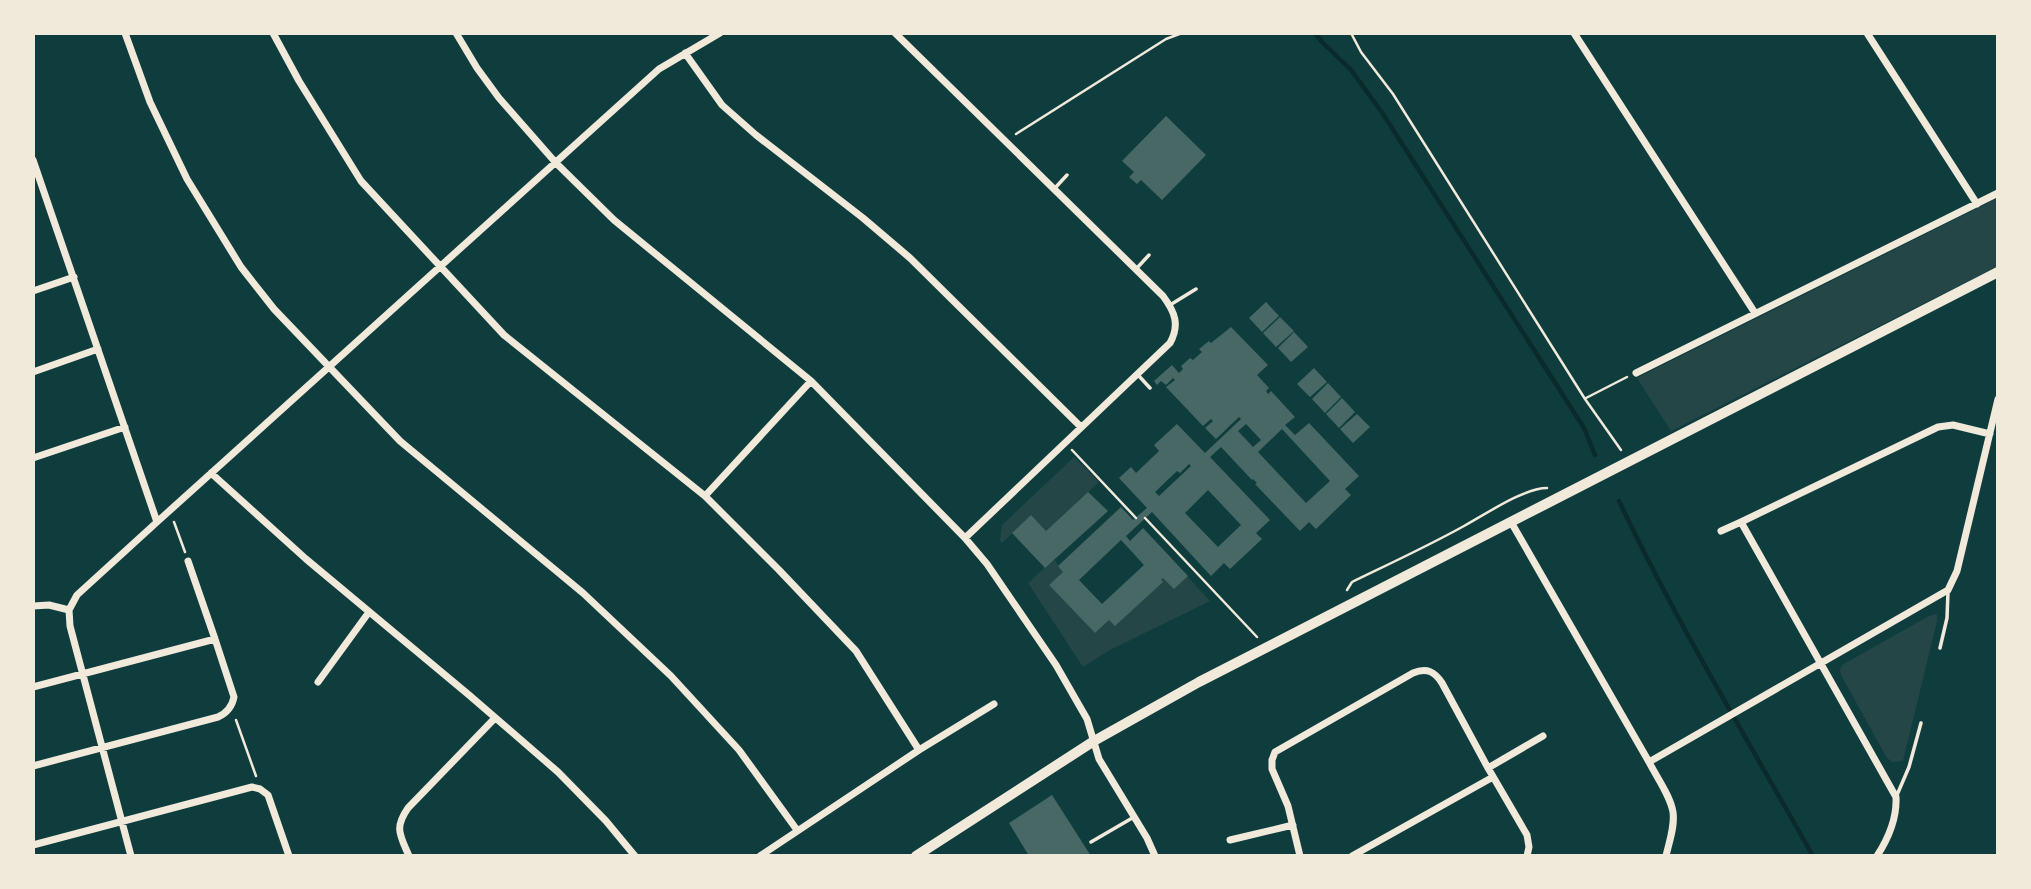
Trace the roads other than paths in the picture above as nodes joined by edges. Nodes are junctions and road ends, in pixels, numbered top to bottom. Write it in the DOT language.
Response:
graph roads {
  1 [pos="125,33"];
  2 [pos="273,33"];
  3 [pos="456,33"];
  4 [pos="720,33"];
  5 [pos="895,33"];
  6 [pos="1574,33"];
  7 [pos="1867,33"];
  8 [pos="685,53"];
  9 [pos="33,160"];
  10 [pos="556,163"];
  11 [pos="1067,175"];
  12 [pos="1053,189"];
  13 [pos="1998,193"];
  14 [pos="1977,204"];
  15 [pos="1149,255"];
  16 [pos="441,267"];
  17 [pos="1135,269"];
  18 [pos="1998,272"];
  19 [pos="74,277"];
  20 [pos="1196,289"];
  21 [pos="33,291"];
  22 [pos="1170,306"];
  23 [pos="1755,313"];
  24 [pos="98,349"];
  25 [pos="330,368"];
  26 [pos="33,372"];
  27 [pos="1636,373"];
  28 [pos="1138,375"];
  29 [pos="811,381"];
  30 [pos="1150,388"];
  31 [pos="1998,399"];
  32 [pos="125,427"];
  33 [pos="1081,427"];
  34 [pos="1990,434"];
  35 [pos="33,457"];
  36 [pos="211,473"];
  37 [pos="705,496"];
  38 [pos="157,522"];
  39 [pos="1511,522"];
  40 [pos="1741,522"];
  41 [pos="1721,531"];
  42 [pos="965,538"];
  43 [pos="188,562"];
  44 [pos="1948,590"];
  45 [pos="33,606"];
  46 [pos="69,610"];
  47 [pos="369,612"];
  48 [pos="215,639"];
  49 [pos="1940,648"];
  50 [pos="1821,663"];
  51 [pos="83,674"];
  52 [pos="318,682"];
  53 [pos="33,687"];
  54 [pos="994,704"];
  55 [pos="495,718"];
  56 [pos="1920,723"];
  57 [pos="1544,736"];
  58 [pos="1094,741"];
  59 [pos="102,748"];
  60 [pos="919,750"];
  61 [pos="1649,762"];
  62 [pos="33,766"];
  63 [pos="1488,768"];
  64 [pos="1493,777"];
  65 [pos="1896,797"];
  66 [pos="1134,817"];
  67 [pos="121,821"];
  68 [pos="1293,825"];
  69 [pos="797,830"];
  70 [pos="1230,840"];
  71 [pos="1091,842"];
  72 [pos="33,845"];
  73 [pos="287,855"];
  74 [pos="131,856"];
  75 [pos="409,856"];
  76 [pos="635,856"];
  77 [pos="760,856"];
  78 [pos="916,856"];
  79 [pos="1155,856"];
  80 [pos="1300,856"];
  81 [pos="1352,856"];
  82 [pos="1527,856"];
  83 [pos="1666,856"];
  84 [pos="1877,856"];
  1 -- 25 [label="street"];
  2 -- 16 [label="street"];
  3 -- 10 [label="street"];
  4 -- 8 [label="street"];
  5 -- 12 [label="street"];
  6 -- 23 [label="street"];
  7 -- 14 [label="street"];
  8 -- 10 [label="street"];
  8 -- 33 [label="street"];
  9 -- 19 [label="street"];
  10 -- 16 [label="street"];
  10 -- 29 [label="street"];
  11 -- 12 [label="lane"];
  12 -- 17 [label="street"];
  13 -- 14 [label="street"];
  14 -- 23 [label="street"];
  15 -- 17 [label="lane"];
  16 -- 25 [label="street"];
  16 -- 37 [label="street"];
  17 -- 22 [label="street"];
  18 -- 39 [label="street"];
  19 -- 21 [label="street"];
  19 -- 24 [label="street"];
  20 -- 22 [label="lane"];
  22 -- 28 [label="street"];
  23 -- 27 [label="street"];
  24 -- 26 [label="street"];
  24 -- 32 [label="street"];
  25 -- 36 [label="street"];
  25 -- 69 [label="street"];
  28 -- 30 [label="lane"];
  28 -- 33 [label="street"];
  29 -- 37 [label="street"];
  29 -- 42 [label="street"];
  31 -- 34 [label="street"];
  32 -- 35 [label="street"];
  32 -- 38 [label="street"];
  33 -- 42 [label="street"];
  34 -- 40 [label="street"];
  34 -- 44 [label="street"];
  36 -- 38 [label="street"];
  36 -- 47 [label="street"];
  37 -- 60 [label="street"];
  38 -- 46 [label="street"];
  39 -- 58 [label="street"];
  39 -- 61 [label="street"];
  40 -- 41 [label="street"];
  40 -- 50 [label="street"];
  42 -- 58 [label="street"];
  43 -- 48 [label="street"];
  44 -- 49 [label="lane"];
  44 -- 50 [label="street"];
  45 -- 46 [label="street"];
  46 -- 51 [label="street"];
  47 -- 52 [label="street"];
  47 -- 55 [label="street"];
  48 -- 51 [label="street"];
  48 -- 59 [label="street"];
  50 -- 61 [label="street"];
  50 -- 65 [label="street"];
  51 -- 53 [label="street"];
  51 -- 59 [label="street"];
  54 -- 60 [label="street"];
  55 -- 75 [label="street"];
  55 -- 76 [label="street"];
  56 -- 65 [label="lane"];
  57 -- 63 [label="street"];
  58 -- 66 [label="street"];
  58 -- 78 [label="street"];
  59 -- 62 [label="street"];
  59 -- 67 [label="street"];
  60 -- 69 [label="street"];
  61 -- 83 [label="street"];
  63 -- 64 [label="street"];
  63 -- 68 [label="street"];
  64 -- 81 [label="street"];
  64 -- 82 [label="street"];
  65 -- 84 [label="street"];
  66 -- 71 [label="lane"];
  66 -- 79 [label="street"];
  67 -- 72 [label="street"];
  67 -- 73 [label="street"];
  67 -- 74 [label="street"];
  68 -- 70 [label="street"];
  68 -- 80 [label="street"];
  69 -- 77 [label="street"];
}
